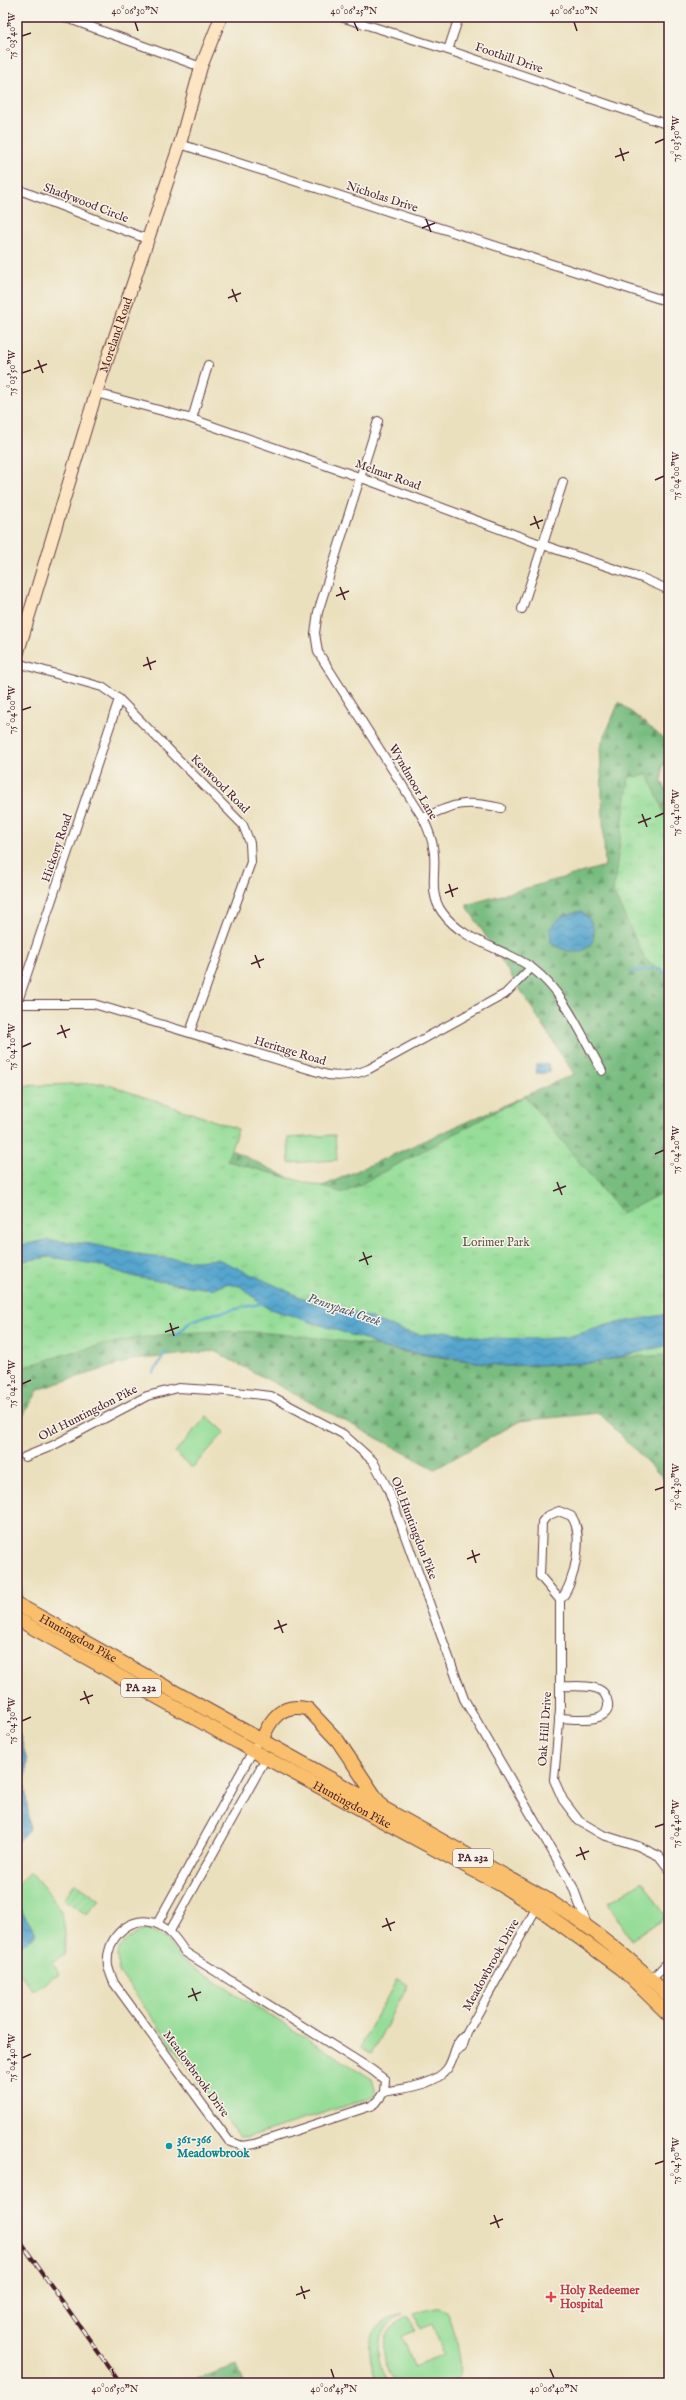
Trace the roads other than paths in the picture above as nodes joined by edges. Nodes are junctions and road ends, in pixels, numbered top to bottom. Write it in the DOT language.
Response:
graph roads {
  1 [pos="64,17"];
  2 [pos="221,17"];
  3 [pos="341,17"];
  4 [pos="459,17"];
  5 [pos="448,50"];
  6 [pos="201,67"];
  7 [pos="669,125"];
  8 [pos="180,144"];
  9 [pos="17,189"];
  10 [pos="147,239"];
  11 [pos="669,302"];
  12 [pos="208,364"];
  13 [pos="96,393"];
  14 [pos="192,419"];
  15 [pos="378,421"];
  16 [pos="359,477"];
  17 [pos="563,482"];
  18 [pos="543,545"];
  19 [pos="669,590"];
  20 [pos="522,609"];
  21 [pos="20,629"];
  22 [pos="17,655"];
  23 [pos="17,662"];
  24 [pos="119,699"];
  25 [pos="501,808"];
  26 [pos="423,818"];
  27 [pos="531,968"];
  28 [pos="17,1004"];
  29 [pos="190,1032"];
  30 [pos="602,1071"];
  31 [pos="25,1457"];
  32 [pos="560,1600"];
  33 [pos="17,1604"];
  34 [pos="17,1619"];
  35 [pos="560,1686"];
  36 [pos="559,1718"];
  37 [pos="262,1740"];
  38 [pos="252,1749"];
  39 [pos="266,1758"];
  40 [pos="382,1807"];
  41 [pos="669,1869"];
  42 [pos="537,1907"];
  43 [pos="157,1924"];
  44 [pos="587,1925"];
  45 [pos="170,1931"];
  46 [pos="669,1961"];
  47 [pos="652,1980"];
  48 [pos="669,1997"];
  49 [pos="669,2015"];
  50 [pos="384,2092"];
  1 -- 6 [label="street"];
  2 -- 6 [label="street, Moreland Road"];
  3 -- 5 [label="street, Foothill Drive"];
  4 -- 5 [label="street"];
  5 -- 7 [label="street, Foothill Drive"];
  6 -- 8 [label="street, Moreland Road"];
  8 -- 10 [label="street, Moreland Road"];
  8 -- 11 [label="street, Nicholas Drive"];
  9 -- 10 [label="street, Shadywood Circle"];
  10 -- 13 [label="street, Moreland Road"];
  12 -- 14 [label="street"];
  13 -- 14 [label="street, Melmar Road"];
  13 -- 21 [label="street, Moreland Road"];
  14 -- 16 [label="street, Melmar Road"];
  15 -- 16 [label="street, Wyndmoor Lane"];
  16 -- 18 [label="street, Melmar Road"];
  16 -- 26 [label="street, Wyndmoor Lane"];
  17 -- 18 [label="street"];
  18 -- 19 [label="street, Melmar Road"];
  18 -- 20 [label="street"];
  21 -- 22 [label="street, Moreland Road"];
  23 -- 24 [label="street, Kenwood Road"];
  24 -- 28 [label="street, Hickory Road"];
  24 -- 29 [label="street, Kenwood Road"];
  25 -- 26 [label="street"];
  26 -- 27 [label="street, Wyndmoor Lane"];
  27 -- 29 [label="street, Heritage Road"];
  27 -- 30 [label="street, Wyndmoor Lane"];
  28 -- 29 [label="street, Heritage Road"];
  31 -- 44 [label="street, Old Huntingdon Pike"];
  32 -- 32 [label="street, Oak Hill Drive"];
  32 -- 35 [label="street, Oak Hill Drive"];
  33 -- 37 [label="main road, Huntingdon Pike / PA 232"];
  34 -- 38 [label="main road, Huntingdon Pike / PA 232"];
  35 -- 36 [label="street, Oak Hill Drive"];
  35 -- 36 [label="street"];
  36 -- 41 [label="street, Oak Hill Drive"];
  37 -- 38 [label="street"];
  37 -- 39 [label="street"];
  37 -- 40 [label="main road, Huntingdon Pike / PA 232"];
  37 -- 40 [label="main road"];
  38 -- 39 [label="main road, Huntingdon Pike / PA 232"];
  38 -- 43 [label="street"];
  39 -- 42 [label="main road, Huntingdon Pike / PA 232"];
  39 -- 45 [label="street"];
  40 -- 44 [label="main road, Huntingdon Pike / PA 232"];
  42 -- 49 [label="main road, Huntingdon Pike / PA 232"];
  42 -- 50 [label="street, Meadowbrook Drive"];
  43 -- 45 [label="street, Meadowbrook Drive"];
  43 -- 50 [label="street, Meadowbrook Drive"];
  44 -- 47 [label="main road, Huntingdon Pike / PA 232"];
  45 -- 50 [label="street, Meadowbrook Drive"];
  46 -- 47 [label="street"];
  47 -- 48 [label="main road, Huntingdon Pike / PA 232"];
}
